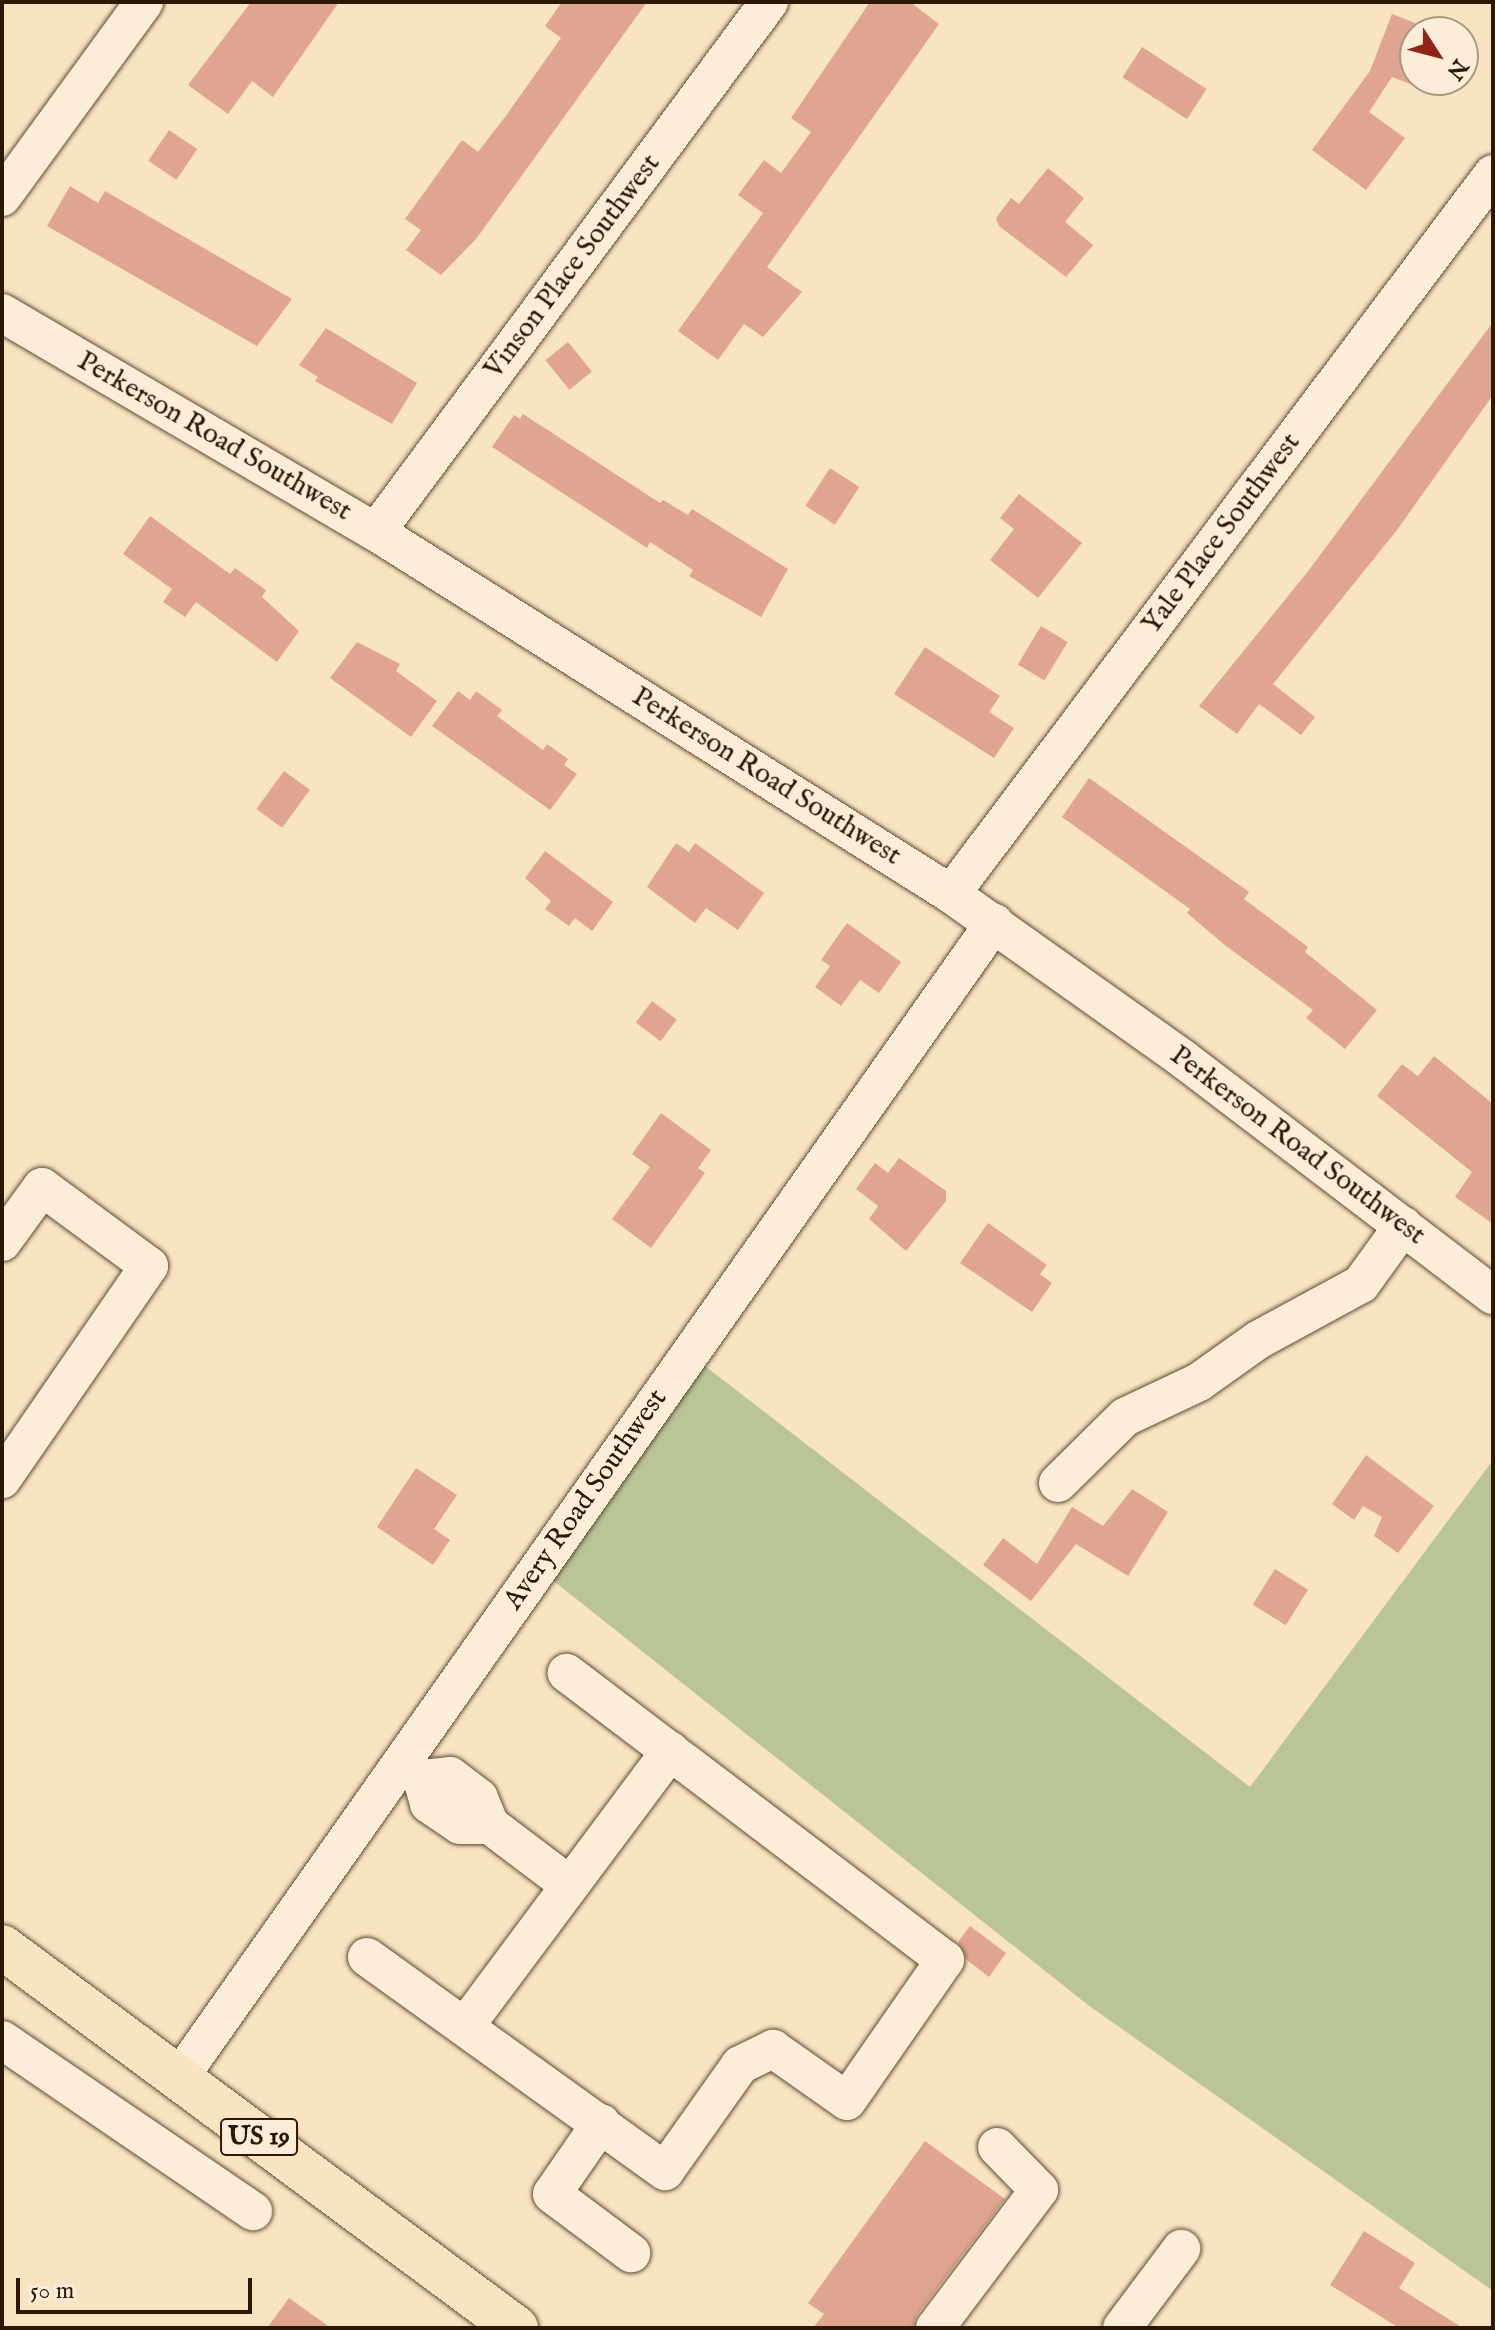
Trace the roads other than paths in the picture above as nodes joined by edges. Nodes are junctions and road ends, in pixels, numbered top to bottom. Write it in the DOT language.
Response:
graph roads {
  1 [pos="144,2"];
  2 [pos="769,2"];
  3 [pos="1493,174"];
  4 [pos="2,197"];
  5 [pos="2,313"];
  6 [pos="376,532"];
  7 [pos="951,894"];
  8 [pos="994,923"];
  9 [pos="1403,1226"];
  10 [pos="2,1242"];
  11 [pos="1493,1295"];
  12 [pos="2,1479"];
  13 [pos="1058,1483"];
  14 [pos="567,1673"];
  15 [pos="670,1751"];
  16 [pos="411,1771"];
  17 [pos="568,1884"];
  18 [pos="2,1947"];
  19 [pos="367,1957"];
  20 [pos="466,2025"];
  21 [pos="2,2040"];
  22 [pos="179,2078"];
  23 [pos="601,2123"];
  24 [pos="997,2147"];
  25 [pos="253,2211"];
  26 [pos="1181,2249"];
  27 [pos="631,2253"];
  28 [pos="516,2328"];
  29 [pos="935,2328"];
  30 [pos="1122,2328"];
  1 -- 4 [label="street"];
  2 -- 6 [label="street, Vinson Place Southwest"];
  3 -- 7 [label="street, Yale Place Southwest"];
  5 -- 6 [label="street, Perkerson Road Southwest"];
  6 -- 7 [label="street, Perkerson Road Southwest"];
  7 -- 8 [label="street, Perkerson Road Southwest"];
  8 -- 9 [label="street, Perkerson Road Southwest"];
  8 -- 16 [label="street, Avery Road Southwest"];
  9 -- 11 [label="street, Perkerson Road Southwest"];
  9 -- 13 [label="street"];
  10 -- 12 [label="street"];
  14 -- 15 [label="street"];
  15 -- 17 [label="street"];
  15 -- 23 [label="street"];
  16 -- 17 [label="street"];
  16 -- 22 [label="street, Avery Road Southwest"];
  17 -- 20 [label="street"];
  18 -- 22 [label="main road, US 19"];
  19 -- 20 [label="street"];
  20 -- 23 [label="street"];
  21 -- 25 [label="street"];
  22 -- 28 [label="main road, US 19"];
  23 -- 27 [label="street"];
  24 -- 29 [label="street"];
  26 -- 30 [label="street"];
}
